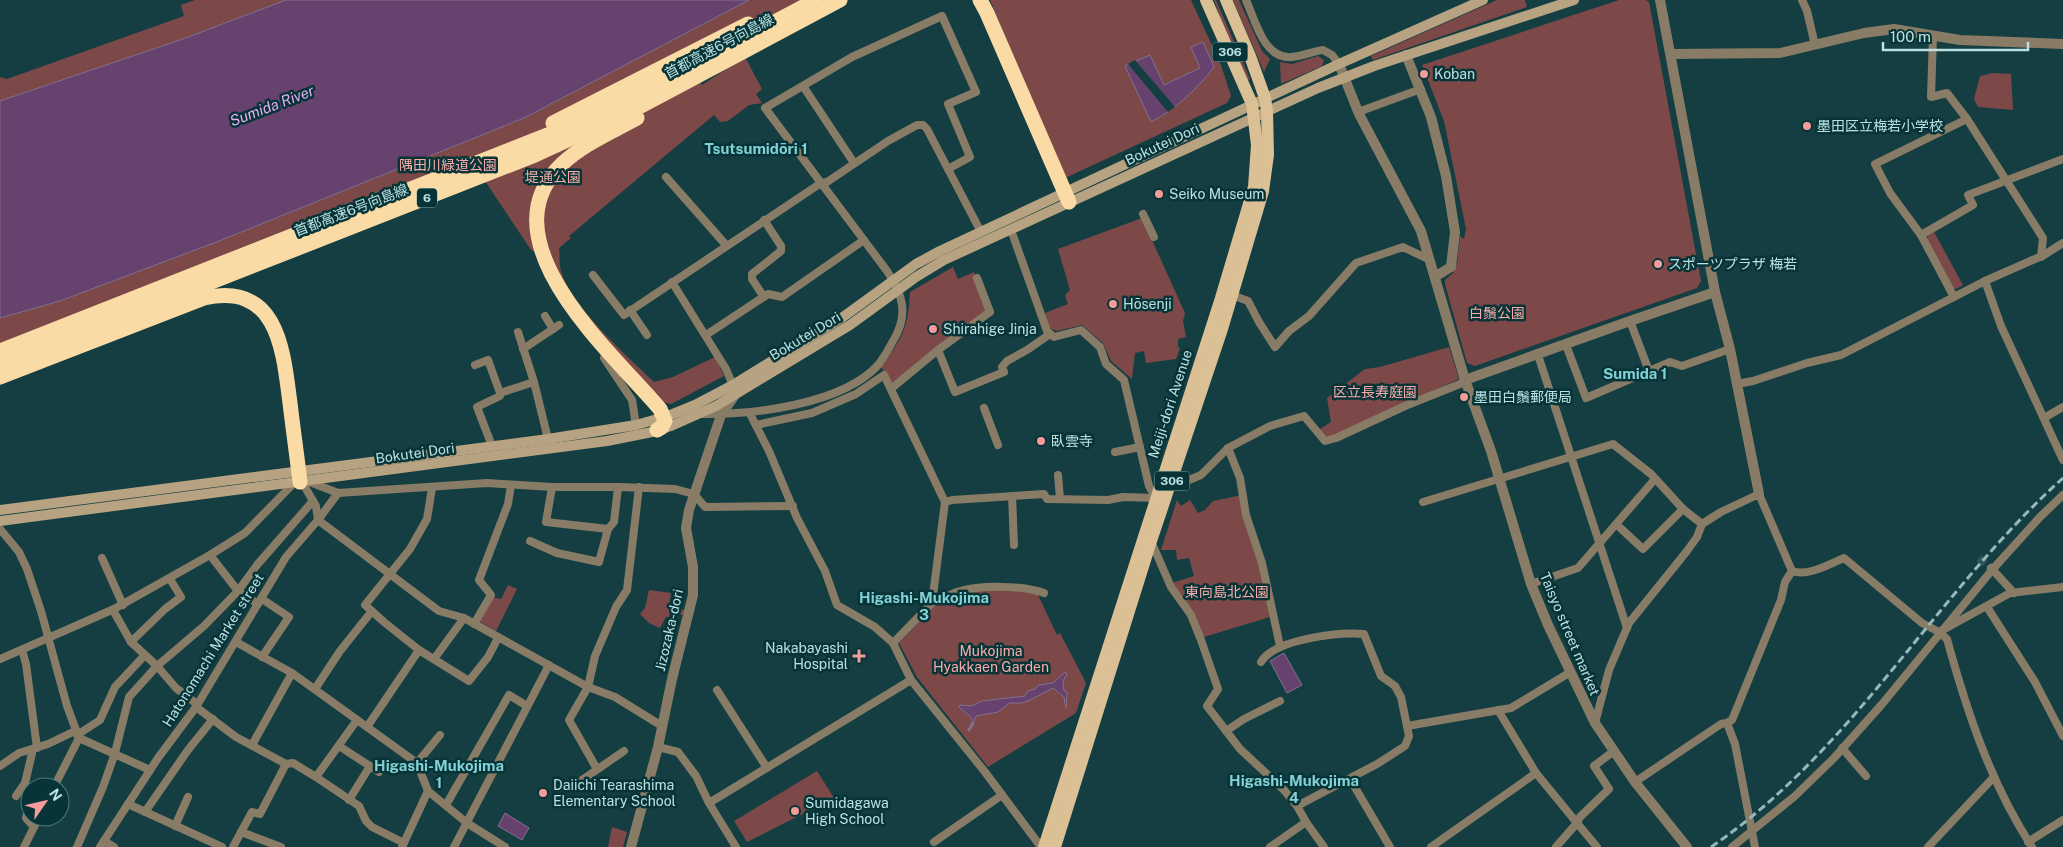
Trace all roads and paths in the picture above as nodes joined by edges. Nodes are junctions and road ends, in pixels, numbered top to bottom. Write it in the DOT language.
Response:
graph roads {
  1 [pos="795,0"];
  2 [pos="816,0"];
  3 [pos="840,0"];
  4 [pos="980,0"];
  5 [pos="1206,0"];
  6 [pos="1226,0"];
  7 [pos="1246,0"];
  8 [pos="1483,0"];
  9 [pos="1574,0"];
  10 [pos="1660,0"];
  11 [pos="1802,0"];
  12 [pos="1933,36"];
  13 [pos="2063,44"];
  14 [pos="1815,45"];
  15 [pos="1671,54"];
  16 [pos="1406,55"];
  17 [pos="729,60"];
  18 [pos="1339,64"];
  19 [pos="1344,77"];
  20 [pos="803,86"];
  21 [pos="1421,89"];
  22 [pos="1266,105"];
  23 [pos="1253,111"];
  24 [pos="1358,112"];
  25 [pos="1967,119"];
  26 [pos="2063,159"];
  27 [pos="854,163"];
  28 [pos="948,169"];
  29 [pos="666,177"];
  30 [pos="2006,180"];
  31 [pos="821,183"];
  32 [pos="409,191"];
  33 [pos="1066,197"];
  34 [pos="1143,214"];
  35 [pos="764,220"];
  36 [pos="1011,230"];
  37 [pos="981,232"];
  38 [pos="1921,236"];
  39 [pos="1154,237"];
  40 [pos="864,240"];
  41 [pos="2063,243"];
  42 [pos="726,245"];
  43 [pos="256,251"];
  44 [pos="2041,257"];
  45 [pos="1430,260"];
  46 [pos="593,275"];
  47 [pos="1436,276"];
  48 [pos="977,278"];
  49 [pos="1985,281"];
  50 [pos="672,282"];
  51 [pos="896,285"];
  52 [pos="1715,292"];
  53 [pos="1232,295"];
  54 [pos="764,297"];
  55 [pos="1954,297"];
  56 [pos="630,310"];
  57 [pos="545,316"];
  58 [pos="1630,320"];
  59 [pos="518,332"];
  60 [pos="1050,334"];
  61 [pos="647,335"];
  62 [pos="706,336"];
  63 [pos="0,342"];
  64 [pos="1566,345"];
  65 [pos="524,349"];
  66 [pos="1730,349"];
  67 [pos="938,350"];
  68 [pos="0,351"];
  69 [pos="1538,354"];
  70 [pos="604,358"];
  71 [pos="0,365"];
  72 [pos="475,365"];
  73 [pos="1650,371"];
  74 [pos="0,377"];
  75 [pos="1465,380"];
  76 [pos="534,382"];
  77 [pos="1737,384"];
  78 [pos="892,388"];
  79 [pos="734,389"];
  80 [pos="500,392"];
  81 [pos="2063,407"];
  82 [pos="984,408"];
  83 [pos="699,414"];
  84 [pos="750,414"];
  85 [pos="720,415"];
  86 [pos="2044,418"];
  87 [pos="661,424"];
  88 [pos="636,425"];
  89 [pos="756,425"];
  90 [pos="548,439"];
  91 [pos="492,446"];
  92 [pos="998,446"];
  93 [pos="1140,447"];
  94 [pos="1228,448"];
  95 [pos="1115,452"];
  96 [pos="1571,457"];
  97 [pos="2063,460"];
  98 [pos="1058,475"];
  99 [pos="300,477"];
  100 [pos="1500,479"];
  101 [pos="1655,479"];
  102 [pos="511,485"];
  103 [pos="552,487"];
  104 [pos="618,487"];
  105 [pos="432,488"];
  106 [pos="639,488"];
  107 [pos="1170,488"];
  108 [pos="338,493"];
  109 [pos="694,494"];
  110 [pos="1759,494"];
  111 [pos="2063,495"];
  112 [pos="1012,496"];
  113 [pos="1156,498"];
  114 [pos="1060,500"];
  115 [pos="313,501"];
  116 [pos="945,502"];
  117 [pos="1423,502"];
  118 [pos="793,506"];
  119 [pos="1683,508"];
  120 [pos="0,510"];
  121 [pos="318,520"];
  122 [pos="0,522"];
  123 [pos="1616,524"];
  124 [pos="1702,524"];
  125 [pos="0,529"];
  126 [pos="608,529"];
  127 [pos="530,541"];
  128 [pos="1151,541"];
  129 [pos="1600,543"];
  130 [pos="1014,545"];
  131 [pos="210,555"];
  132 [pos="102,558"];
  133 [pos="1991,569"];
  134 [pos="1792,571"];
  135 [pos="391,574"];
  136 [pos="170,579"];
  137 [pos="1532,584"];
  138 [pos="2063,587"];
  139 [pos="238,591"];
  140 [pos="1044,593"];
  141 [pos="2014,593"];
  142 [pos="260,601"];
  143 [pos="932,603"];
  144 [pos="123,605"];
  145 [pos="1987,607"];
  146 [pos="113,610"];
  147 [pos="372,611"];
  148 [pos="464,618"];
  149 [pos="474,624"];
  150 [pos="1627,628"];
  151 [pos="1940,632"];
  152 [pos="498,638"];
  153 [pos="48,640"];
  154 [pos="132,642"];
  155 [pos="236,642"];
  156 [pos="894,643"];
  157 [pos="1280,646"];
  158 [pos="22,650"];
  159 [pos="419,650"];
  160 [pos="144,656"];
  161 [pos="262,657"];
  162 [pos="0,659"];
  163 [pos="434,659"];
  164 [pos="1261,662"];
  165 [pos="549,665"];
  166 [pos="157,666"];
  167 [pos="292,673"];
  168 [pos="1569,673"];
  169 [pos="911,680"];
  170 [pos="588,687"];
  171 [pos="315,690"];
  172 [pos="717,690"];
  173 [pos="1280,701"];
  174 [pos="197,706"];
  175 [pos="527,706"];
  176 [pos="1498,710"];
  177 [pos="213,719"];
  178 [pos="357,720"];
  179 [pos="1727,722"];
  180 [pos="1594,723"];
  181 [pos="662,726"];
  182 [pos="1407,726"];
  183 [pos="367,727"];
  184 [pos="1226,731"];
  185 [pos="77,734"];
  186 [pos="440,735"];
  187 [pos="2063,736"];
  188 [pos="252,745"];
  189 [pos="339,746"];
  190 [pos="658,747"];
  191 [pos="35,748"];
  192 [pos="1842,748"];
  193 [pos="624,751"];
  194 [pos="1614,751"];
  195 [pos="115,753"];
  196 [pos="418,763"];
  197 [pos="286,764"];
  198 [pos="0,766"];
  199 [pos="370,766"];
  200 [pos="767,768"];
  201 [pos="150,770"];
  202 [pos="597,770"];
  203 [pos="379,772"];
  204 [pos="1536,773"];
  205 [pos="1866,776"];
  206 [pos="27,777"];
  207 [pos="58,777"];
  208 [pos="316,777"];
  209 [pos="1994,778"];
  210 [pos="1350,779"];
  211 [pos="582,780"];
  212 [pos="1635,782"];
  213 [pos="20,790"];
  214 [pos="428,791"];
  215 [pos="1002,795"];
  216 [pos="16,796"];
  217 [pos="188,797"];
  218 [pos="349,800"];
  219 [pos="709,803"];
  220 [pos="128,804"];
  221 [pos="446,805"];
  222 [pos="1298,806"];
  223 [pos="145,812"];
  224 [pos="2063,820"];
  225 [pos="1306,822"];
  226 [pos="466,823"];
  227 [pos="1578,823"];
  228 [pos="175,826"];
  229 [pos="34,827"];
  230 [pos="1754,831"];
  231 [pos="242,832"];
  232 [pos="934,842"];
  233 [pos="102,844"];
  234 [pos="2030,844"];
  235 [pos="403,845"];
  236 [pos="24,847"];
  237 [pos="77,847"];
  238 [pos="114,847"];
  239 [pos="222,847"];
  240 [pos="234,847"];
  241 [pos="281,847"];
  242 [pos="454,847"];
  243 [pos="505,847"];
  244 [pos="630,847"];
  245 [pos="736,847"];
  246 [pos="1043,847"];
  247 [pos="1055,847"];
  248 [pos="1270,847"];
  249 [pos="1324,847"];
  250 [pos="1390,847"];
  251 [pos="1431,847"];
  252 [pos="1556,847"];
  253 [pos="1596,847"];
  254 [pos="1687,847"];
  255 [pos="1732,847"];
  256 [pos="1755,847"];
  257 [pos="1928,847"];
  1 -- 32 [label="highway"];
  2 -- 32 [label="highway, 首都高速6号向島線 / 6"];
  3 -- 17 [label="highway, 首都高速6号向島線 / 6"];
  4 -- 33 [label="highway"];
  5 -- 23 [label="main road, Meiji-dori Avenue / 306"];
  6 -- 22 [label="main road, Meiji-dori Avenue / 306"];
  7 -- 18 [label="street"];
  8 -- 18 [label="main road, Bokutei Dori"];
  9 -- 16 [label="main road, Bokutei Dori"];
  10 -- 15 [label="street"];
  11 -- 14 [label="street"];
  12 -- 13 [label="street"];
  12 -- 14 [label="street"];
  12 -- 25 [label="street"];
  14 -- 15 [label="street"];
  15 -- 52 [label="street"];
  16 -- 19 [label="main road, Bokutei Dori"];
  16 -- 21 [label="street"];
  17 -- 71 [label="highway, 首都高速6号向島線 / 6"];
  17 -- 87 [label="highway"];
  18 -- 19 [label="street, Taisyo street market"];
  18 -- 22 [label="main road, Bokutei Dori"];
  19 -- 22 [label="main road, Bokutei Dori"];
  19 -- 24 [label="street, Taisyo street market"];
  20 -- 27 [label="street"];
  20 -- 28 [label="street"];
  20 -- 31 [label="street"];
  21 -- 24 [label="street"];
  21 -- 47 [label="street"];
  22 -- 23 [label="main road, Bokutei Dori"];
  22 -- 53 [label="main road, Meiji-dori Avenue / 306"];
  23 -- 33 [label="main road, Bokutei Dori"];
  23 -- 113 [label="main road, Meiji-dori Avenue / 306"];
  24 -- 45 [label="street, Taisyo street market"];
  25 -- 30 [label="street"];
  25 -- 38 [label="street"];
  26 -- 30 [label="street"];
  27 -- 28 [label="street"];
  27 -- 31 [label="street"];
  28 -- 37 [label="street"];
  29 -- 42 [label="street"];
  30 -- 38 [label="street"];
  30 -- 44 [label="street"];
  31 -- 35 [label="street"];
  31 -- 40 [label="street"];
  32 -- 43 [label="highway, 首都高速6号向島線 / 6"];
  33 -- 36 [label="main road, Bokutei Dori"];
  33 -- 37 [label="main road, Bokutei Dori"];
  34 -- 39 [label="street"];
  35 -- 42 [label="street"];
  35 -- 54 [label="street"];
  36 -- 51 [label="main road, Bokutei Dori"];
  36 -- 60 [label="street"];
  37 -- 51 [label="main road, Bokutei Dori"];
  38 -- 55 [label="street"];
  40 -- 51 [label="street"];
  40 -- 54 [label="street"];
  41 -- 44 [label="street"];
  42 -- 50 [label="street"];
  43 -- 63 [label="highway"];
  43 -- 68 [label="highway, 首都高速6号向島線 / 6"];
  44 -- 49 [label="street"];
  45 -- 47 [label="street, Taisyo street market"];
  45 -- 53 [label="street"];
  46 -- 56 [label="street"];
  47 -- 75 [label="street, Taisyo street market"];
  48 -- 67 [label="street"];
  49 -- 55 [label="street"];
  49 -- 86 [label="street"];
  50 -- 56 [label="street"];
  50 -- 62 [label="street"];
  51 -- 79 [label="main road, Bokutei Dori"];
  51 -- 84 [label="street"];
  52 -- 58 [label="street"];
  52 -- 66 [label="street"];
  53 -- 107 [label="main road, Meiji-dori Avenue / 306"];
  54 -- 62 [label="street"];
  55 -- 77 [label="street"];
  56 -- 61 [label="street"];
  57 -- 65 [label="street"];
  58 -- 64 [label="street"];
  58 -- 73 [label="street"];
  59 -- 65 [label="street"];
  60 -- 67 [label="street"];
  60 -- 93 [label="street"];
  62 -- 79 [label="street"];
  64 -- 69 [label="street"];
  64 -- 73 [label="street"];
  65 -- 76 [label="street"];
  66 -- 73 [label="street"];
  66 -- 77 [label="street"];
  67 -- 78 [label="street"];
  69 -- 75 [label="street"];
  69 -- 96 [label="street"];
  70 -- 88 [label="street"];
  72 -- 80 [label="street"];
  74 -- 99 [label="highway"];
  75 -- 94 [label="street"];
  75 -- 100 [label="street, Taisyo street market"];
  76 -- 80 [label="street"];
  76 -- 90 [label="street"];
  77 -- 110 [label="street"];
  78 -- 89 [label="street"];
  78 -- 116 [label="street"];
  79 -- 83 [label="main road, Bokutei Dori"];
  79 -- 85 [label="street, Jizozaka-dori"];
  79 -- 87 [label="main road, Bokutei Dori"];
  80 -- 91 [label="street"];
  81 -- 86 [label="street"];
  82 -- 92 [label="street"];
  83 -- 85 [label="street"];
  83 -- 87 [label="main road, Bokutei Dori"];
  84 -- 85 [label="street"];
  84 -- 89 [label="street"];
  85 -- 109 [label="street, Jizozaka-dori"];
  86 -- 97 [label="street"];
  87 -- 88 [label="main road, Bokutei Dori"];
  87 -- 99 [label="main road, Bokutei Dori"];
  88 -- 90 [label="main road, Bokutei Dori"];
  89 -- 118 [label="street"];
  90 -- 91 [label="main road, Bokutei Dori"];
  91 -- 99 [label="main road, Bokutei Dori"];
  93 -- 95 [label="street"];
  93 -- 113 [label="street"];
  94 -- 107 [label="street"];
  94 -- 157 [label="street"];
  96 -- 100 [label="street"];
  96 -- 101 [label="street"];
  96 -- 129 [label="street"];
  98 -- 114 [label="street"];
  99 -- 108 [label="street"];
  99 -- 115 [label="street"];
  99 -- 120 [label="main road, Bokutei Dori"];
  99 -- 122 [label="main road, Bokutei Dori"];
  99 -- 131 [label="street"];
  100 -- 117 [label="street"];
  100 -- 137 [label="street, Taisyo street market"];
  101 -- 119 [label="street"];
  101 -- 123 [label="street"];
  102 -- 103 [label="street"];
  102 -- 105 [label="street"];
  102 -- 149 [label="street"];
  103 -- 104 [label="street"];
  103 -- 126 [label="street"];
  104 -- 106 [label="street"];
  104 -- 126 [label="street"];
  105 -- 108 [label="street"];
  105 -- 135 [label="street"];
  106 -- 109 [label="street"];
  106 -- 170 [label="street"];
  107 -- 128 [label="main road, Meiji-dori Avenue / 306"];
  108 -- 121 [label="street, Hatonomachi Market street"];
  109 -- 118 [label="street"];
  109 -- 181 [label="street, Jizozaka-dori"];
  110 -- 124 [label="street"];
  110 -- 134 [label="street"];
  111 -- 133 [label="street"];
  112 -- 114 [label="street"];
  112 -- 116 [label="street"];
  112 -- 130 [label="street"];
  113 -- 114 [label="street"];
  113 -- 246 [label="main road, Meiji-dori Avenue / 306"];
  115 -- 121 [label="street"];
  115 -- 139 [label="street"];
  116 -- 143 [label="street"];
  118 -- 156 [label="street"];
  119 -- 123 [label="street"];
  119 -- 124 [label="street"];
  121 -- 135 [label="street"];
  121 -- 142 [label="street, Hatonomachi Market street"];
  123 -- 129 [label="street"];
  124 -- 150 [label="street"];
  125 -- 153 [label="street"];
  126 -- 127 [label="street"];
  128 -- 184 [label="street"];
  128 -- 247 [label="main road, Meiji-dori Avenue / 306"];
  129 -- 137 [label="street"];
  129 -- 150 [label="street"];
  131 -- 136 [label="street"];
  131 -- 139 [label="street"];
  132 -- 144 [label="street"];
  133 -- 141 [label="street"];
  133 -- 151 [label="street"];
  134 -- 151 [label="street"];
  134 -- 179 [label="street"];
  135 -- 147 [label="street"];
  135 -- 148 [label="street"];
  136 -- 144 [label="street"];
  136 -- 154 [label="street"];
  137 -- 168 [label="street, Taisyo street market"];
  138 -- 141 [label="street"];
  139 -- 142 [label="street"];
  139 -- 166 [label="street"];
  140 -- 143 [label="street"];
  141 -- 145 [label="street"];
  142 -- 155 [label="street, Hatonomachi Market street"];
  142 -- 161 [label="street"];
  143 -- 156 [label="street"];
  144 -- 146 [label="street"];
  145 -- 151 [label="street"];
  145 -- 187 [label="street"];
  146 -- 153 [label="street"];
  146 -- 154 [label="street"];
  147 -- 159 [label="street"];
  147 -- 171 [label="street"];
  148 -- 149 [label="street"];
  148 -- 163 [label="street"];
  149 -- 152 [label="street"];
  150 -- 180 [label="street"];
  151 -- 192 [label="street"];
  151 -- 209 [label="street"];
  152 -- 163 [label="street"];
  152 -- 165 [label="street"];
  153 -- 158 [label="street"];
  153 -- 185 [label="street"];
  154 -- 160 [label="street"];
  155 -- 161 [label="street"];
  155 -- 174 [label="street, Hatonomachi Market street"];
  156 -- 169 [label="street"];
  157 -- 164 [label="street"];
  157 -- 182 [label="street"];
  158 -- 162 [label="street"];
  158 -- 191 [label="street"];
  159 -- 163 [label="street"];
  159 -- 183 [label="street"];
  160 -- 166 [label="street"];
  160 -- 185 [label="street"];
  161 -- 167 [label="street"];
  165 -- 170 [label="street"];
  165 -- 175 [label="street"];
  166 -- 174 [label="street"];
  166 -- 195 [label="street"];
  167 -- 171 [label="street"];
  167 -- 188 [label="street"];
  168 -- 176 [label="street"];
  168 -- 180 [label="street, Taisyo street market"];
  169 -- 200 [label="street"];
  169 -- 215 [label="street"];
  170 -- 181 [label="street"];
  170 -- 202 [label="street"];
  171 -- 178 [label="street"];
  172 -- 200 [label="street"];
  173 -- 184 [label="street"];
  174 -- 177 [label="street"];
  174 -- 201 [label="street, Hatonomachi Market street"];
  175 -- 221 [label="street"];
  175 -- 226 [label="street"];
  176 -- 182 [label="street"];
  176 -- 204 [label="street"];
  177 -- 188 [label="street"];
  177 -- 223 [label="street"];
  178 -- 183 [label="street"];
  178 -- 189 [label="street"];
  179 -- 212 [label="street"];
  179 -- 230 [label="street"];
  180 -- 194 [label="street, Taisyo street market"];
  181 -- 190 [label="street, Jizozaka-dori"];
  182 -- 210 [label="street"];
  183 -- 196 [label="street"];
  184 -- 222 [label="street"];
  185 -- 191 [label="street"];
  185 -- 195 [label="street"];
  185 -- 207 [label="street"];
  186 -- 196 [label="street"];
  188 -- 197 [label="street"];
  189 -- 199 [label="street"];
  189 -- 208 [label="street"];
  190 -- 219 [label="street"];
  190 -- 244 [label="street, Jizozaka-dori"];
  191 -- 198 [label="street"];
  191 -- 206 [label="street"];
  192 -- 205 [label="street"];
  192 -- 230 [label="street"];
  193 -- 202 [label="street"];
  194 -- 212 [label="street, Taisyo street market"];
  194 -- 227 [label="street"];
  195 -- 201 [label="street"];
  195 -- 237 [label="street"];
  196 -- 214 [label="street"];
  197 -- 208 [label="street"];
  197 -- 231 [label="street"];
  199 -- 203 [label="street"];
  199 -- 218 [label="street"];
  200 -- 219 [label="street"];
  201 -- 220 [label="street, Hatonomachi Market street"];
  202 -- 211 [label="street"];
  204 -- 227 [label="street"];
  204 -- 251 [label="street"];
  208 -- 218 [label="street"];
  209 -- 234 [label="street"];
  209 -- 257 [label="street"];
  210 -- 222 [label="street"];
  210 -- 250 [label="street"];
  212 -- 254 [label="street, Taisyo street market"];
  213 -- 216 [label="street"];
  214 -- 221 [label="street"];
  214 -- 235 [label="street"];
  215 -- 232 [label="street"];
  215 -- 246 [label="street"];
  217 -- 228 [label="street"];
  218 -- 235 [label="street"];
  219 -- 245 [label="street"];
  220 -- 223 [label="street"];
  220 -- 233 [label="street, Hatonomachi Market street"];
  221 -- 226 [label="street"];
  222 -- 225 [label="street"];
  223 -- 228 [label="street"];
  224 -- 234 [label="street"];
  225 -- 248 [label="street"];
  225 -- 249 [label="street"];
  226 -- 242 [label="street"];
  226 -- 243 [label="street"];
  227 -- 252 [label="street"];
  227 -- 253 [label="street"];
  228 -- 239 [label="street"];
  229 -- 236 [label="street"];
  230 -- 255 [label="street"];
  230 -- 256 [label="street"];
  231 -- 240 [label="street"];
  231 -- 241 [label="street"];
  233 -- 238 [label="street"];
}
